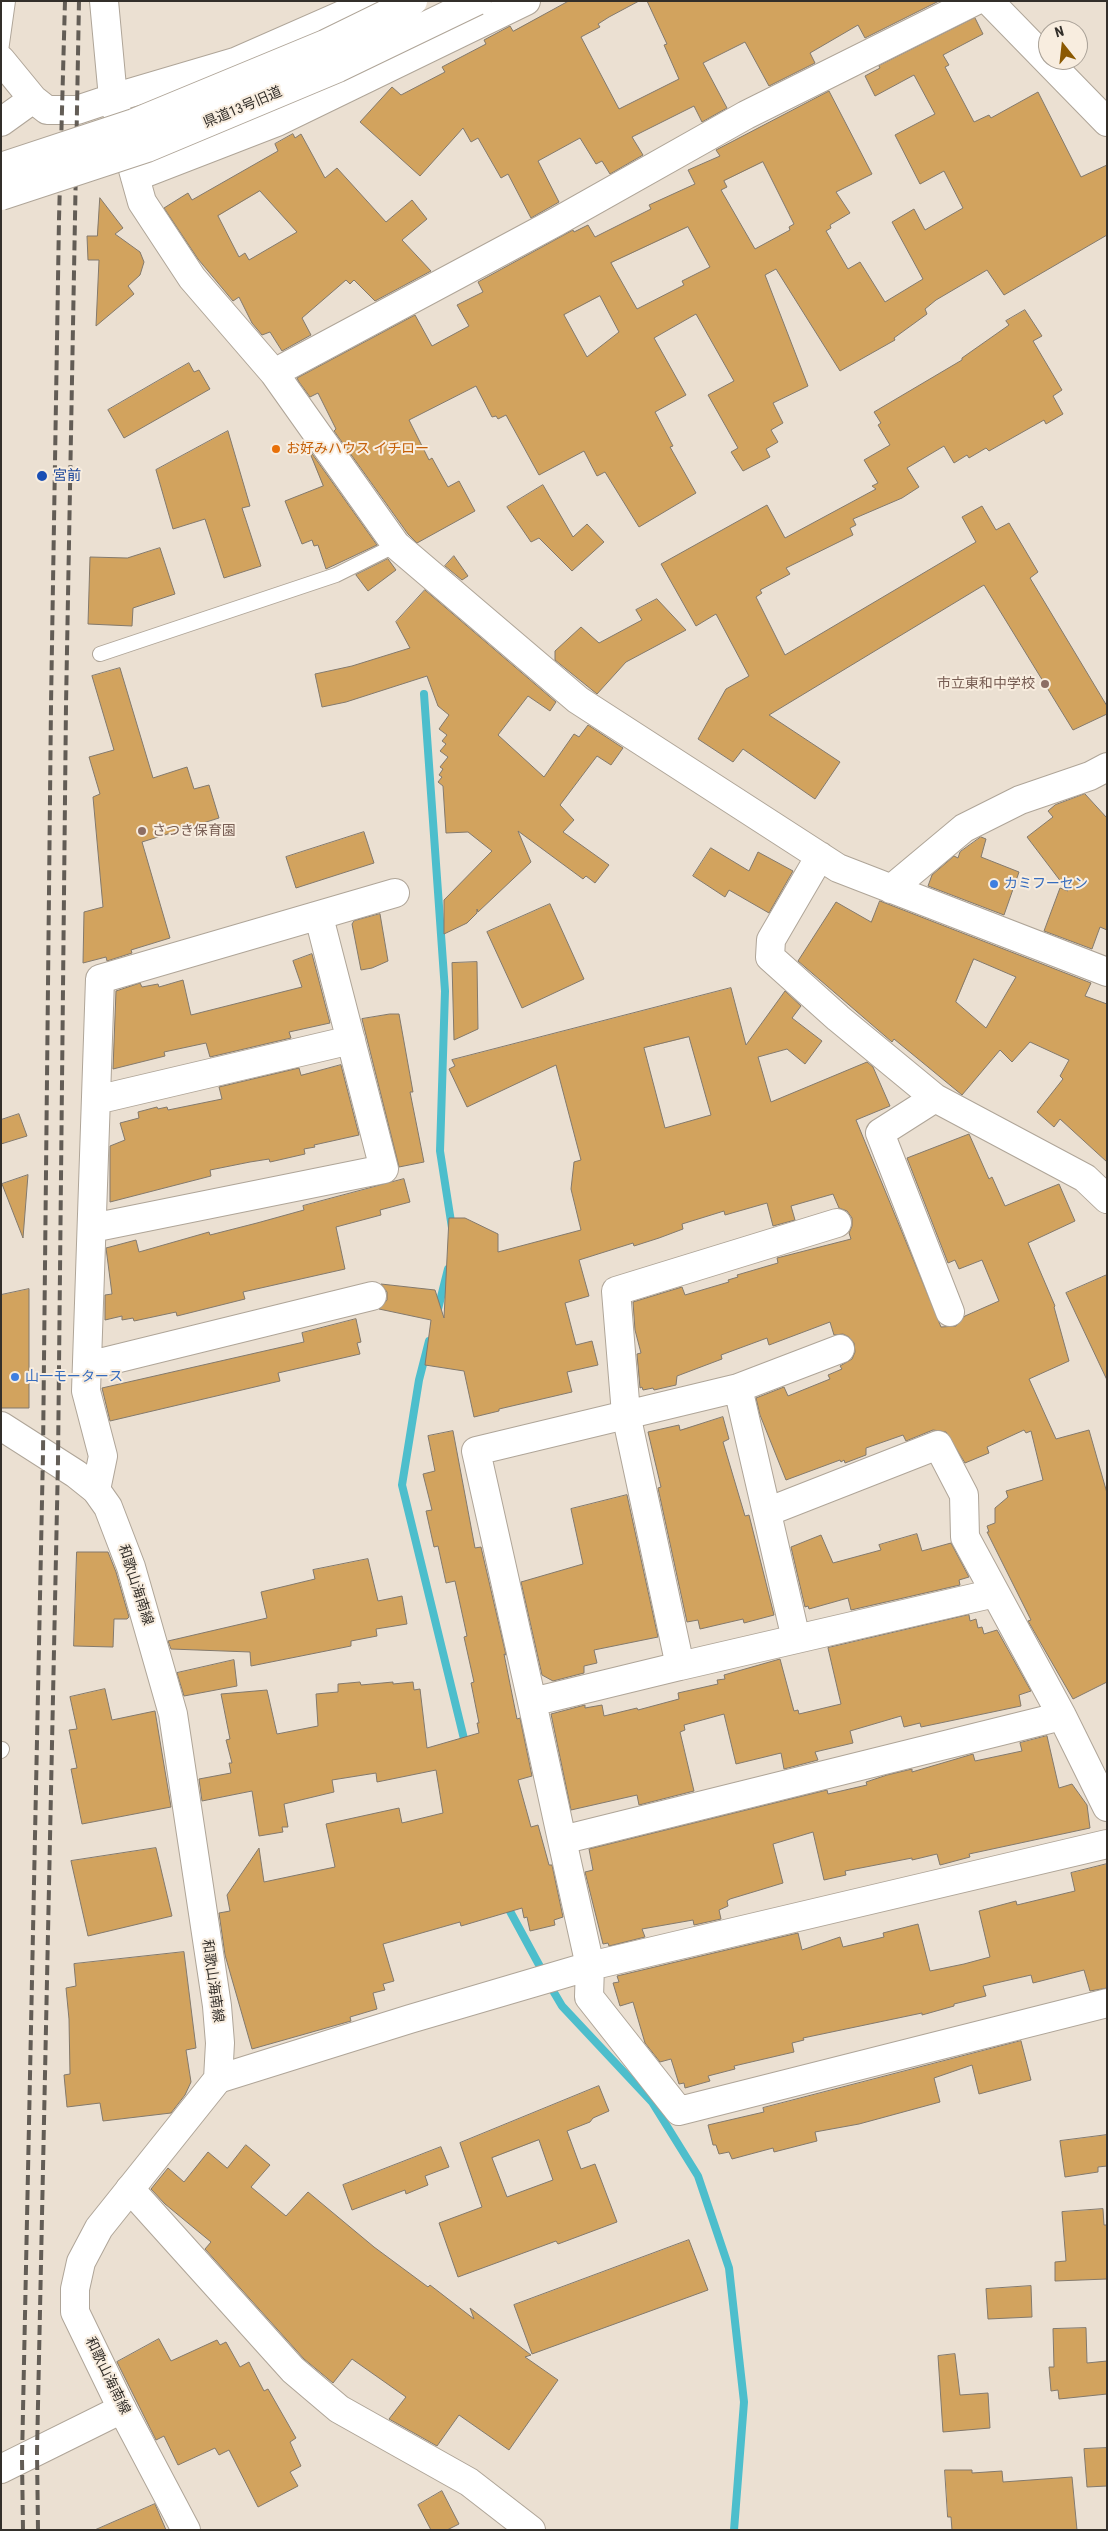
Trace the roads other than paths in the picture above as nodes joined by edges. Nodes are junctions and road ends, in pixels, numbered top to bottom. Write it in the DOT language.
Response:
graph roads {
  1 [pos="8,1"];
  2 [pos="104,1"];
  3 [pos="374,1"];
  4 [pos="413,1"];
  5 [pos="477,1"];
  6 [pos="526,1"];
  7 [pos="975,1"];
  8 [pos="988,1"];
  9 [pos="1,51"];
  10 [pos="1,60"];
  11 [pos="113,98"];
  12 [pos="33,99"];
  13 [pos="1,122"];
  14 [pos="1107,122"];
  15 [pos="1,167"];
  16 [pos="135,176"];
  17 [pos="1,196"];
  18 [pos="274,373"];
  19 [pos="396,545"];
  20 [pos="100,654"];
  21 [pos="1107,767"];
  22 [pos="820,856"];
  23 [pos="891,889"];
  24 [pos="395,893"];
  25 [pos="318,917"];
  26 [pos="1107,972"];
  27 [pos="351,1040"];
  28 [pos="935,1098"];
  29 [pos="96,1100"];
  30 [pos="1107,1198"];
  31 [pos="838,1223"];
  32 [pos="92,1228"];
  33 [pos="372,1296"];
  34 [pos="950,1312"];
  35 [pos="840,1349"];
  36 [pos="87,1366"];
  37 [pos="738,1388"];
  38 [pos="626,1414"];
  39 [pos="1,1426"];
  40 [pos="96,1490"];
  41 [pos="767,1512"];
  42 [pos="995,1593"];
  43 [pos="796,1639"];
  44 [pos="680,1666"];
  45 [pos="532,1702"];
  46 [pos="1062,1716"];
  47 [pos="1107,1807"];
  48 [pos="562,1840"];
  49 [pos="1107,1844"];
  50 [pos="590,1966"];
  51 [pos="1107,2002"];
  52 [pos="218,2079"];
  53 [pos="130,2189"];
  54 [pos="122,2409"];
  55 [pos="1,2469"];
  56 [pos="186,2530"];
  57 [pos="531,2530"];
  1 -- 9 [label="lane"];
  2 -- 11 [label="street"];
  3 -- 11 [label="street"];
  4 -- 15 [label="street, 県道13号旧道, bridge"];
  5 -- 17 [label="street, 県道13号旧道, bridge"];
  6 -- 16 [label="street"];
  7 -- 18 [label="street"];
  8 -- 14 [label="street"];
  10 -- 12 [label="street"];
  11 -- 12 [label="street"];
  11 -- 16 [label="street"];
  12 -- 13 [label="street"];
  16 -- 18 [label="street"];
  18 -- 19 [label="street"];
  19 -- 20 [label="lane"];
  19 -- 22 [label="street"];
  21 -- 23 [label="street"];
  22 -- 23 [label="street"];
  22 -- 28 [label="street"];
  23 -- 26 [label="street"];
  24 -- 25 [label="street"];
  25 -- 27 [label="street"];
  25 -- 29 [label="street"];
  27 -- 29 [label="street"];
  27 -- 32 [label="street"];
  28 -- 30 [label="street"];
  28 -- 34 [label="street"];
  29 -- 32 [label="street"];
  31 -- 38 [label="street"];
  32 -- 36 [label="street"];
  33 -- 36 [label="street"];
  35 -- 37 [label="street"];
  36 -- 40 [label="street"];
  37 -- 38 [label="street"];
  37 -- 41 [label="street"];
  38 -- 44 [label="street"];
  38 -- 45 [label="street"];
  39 -- 40 [label="street, 和歌山海南線"];
  40 -- 52 [label="street, 和歌山海南線"];
  41 -- 42 [label="street"];
  41 -- 43 [label="street"];
  42 -- 43 [label="street"];
  42 -- 46 [label="street"];
  43 -- 44 [label="street"];
  44 -- 45 [label="street"];
  45 -- 48 [label="street"];
  46 -- 47 [label="street"];
  46 -- 48 [label="street"];
  48 -- 50 [label="street"];
  49 -- 50 [label="street"];
  50 -- 51 [label="street"];
  50 -- 52 [label="street"];
  52 -- 53 [label="street, 和歌山海南線"];
  53 -- 54 [label="street, 和歌山海南線"];
  53 -- 57 [label="street"];
  54 -- 55 [label="street"];
  54 -- 56 [label="street, 和歌山海南線"];
}
